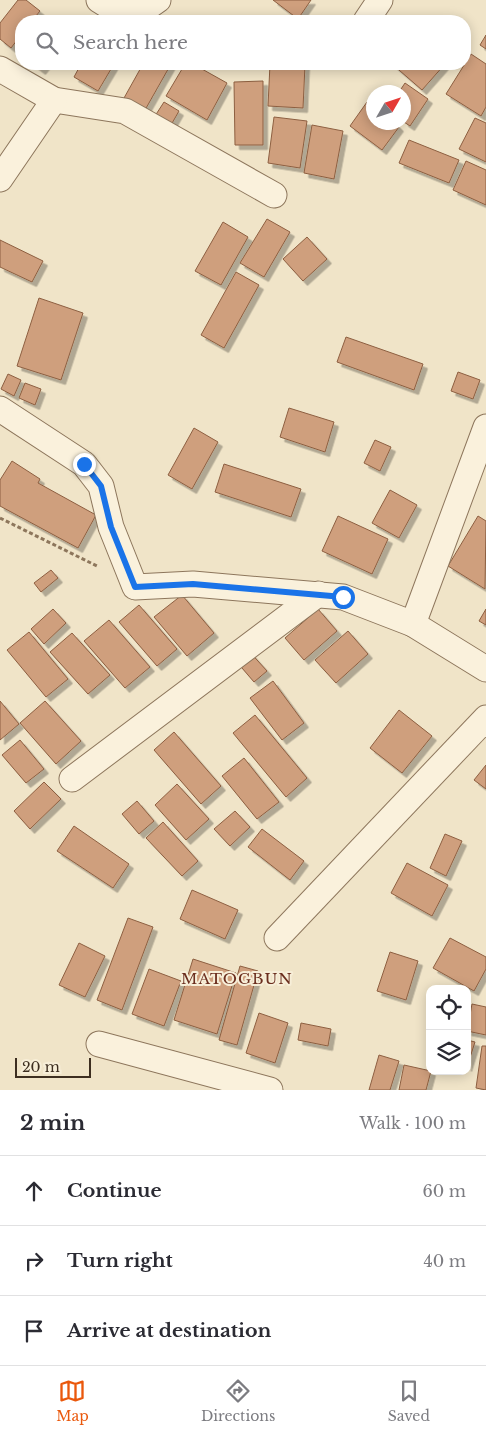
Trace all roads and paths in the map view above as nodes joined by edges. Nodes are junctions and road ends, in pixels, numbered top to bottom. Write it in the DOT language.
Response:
graph roads {
  1 [pos="98,0"];
  2 [pos="158,0"];
  3 [pos="380,0"];
  4 [pos="370,15"];
  5 [pos="0,69"];
  6 [pos="54,100"];
  7 [pos="0,179"];
  8 [pos="274,195"];
  9 [pos="0,409"];
  10 [pos="486,427"];
  11 [pos="0,518"];
  12 [pos="135,587"];
  13 [pos="318,594"];
  14 [pos="413,624"];
  15 [pos="486,669"];
  16 [pos="486,718"];
  17 [pos="72,779"];
  18 [pos="277,938"];
  19 [pos="98,1044"];
  20 [pos="270,1090"];
  1 -- 2 [label="street"];
  3 -- 4 [label="street"];
  5 -- 6 [label="street"];
  6 -- 7 [label="street"];
  6 -- 8 [label="street"];
  9 -- 12 [label="street"];
  10 -- 14 [label="street"];
  11 -- 12 [label="path"];
  12 -- 13 [label="street"];
  13 -- 14 [label="street"];
  13 -- 17 [label="street"];
  14 -- 15 [label="street"];
  16 -- 18 [label="street"];
  19 -- 20 [label="street"];
}
